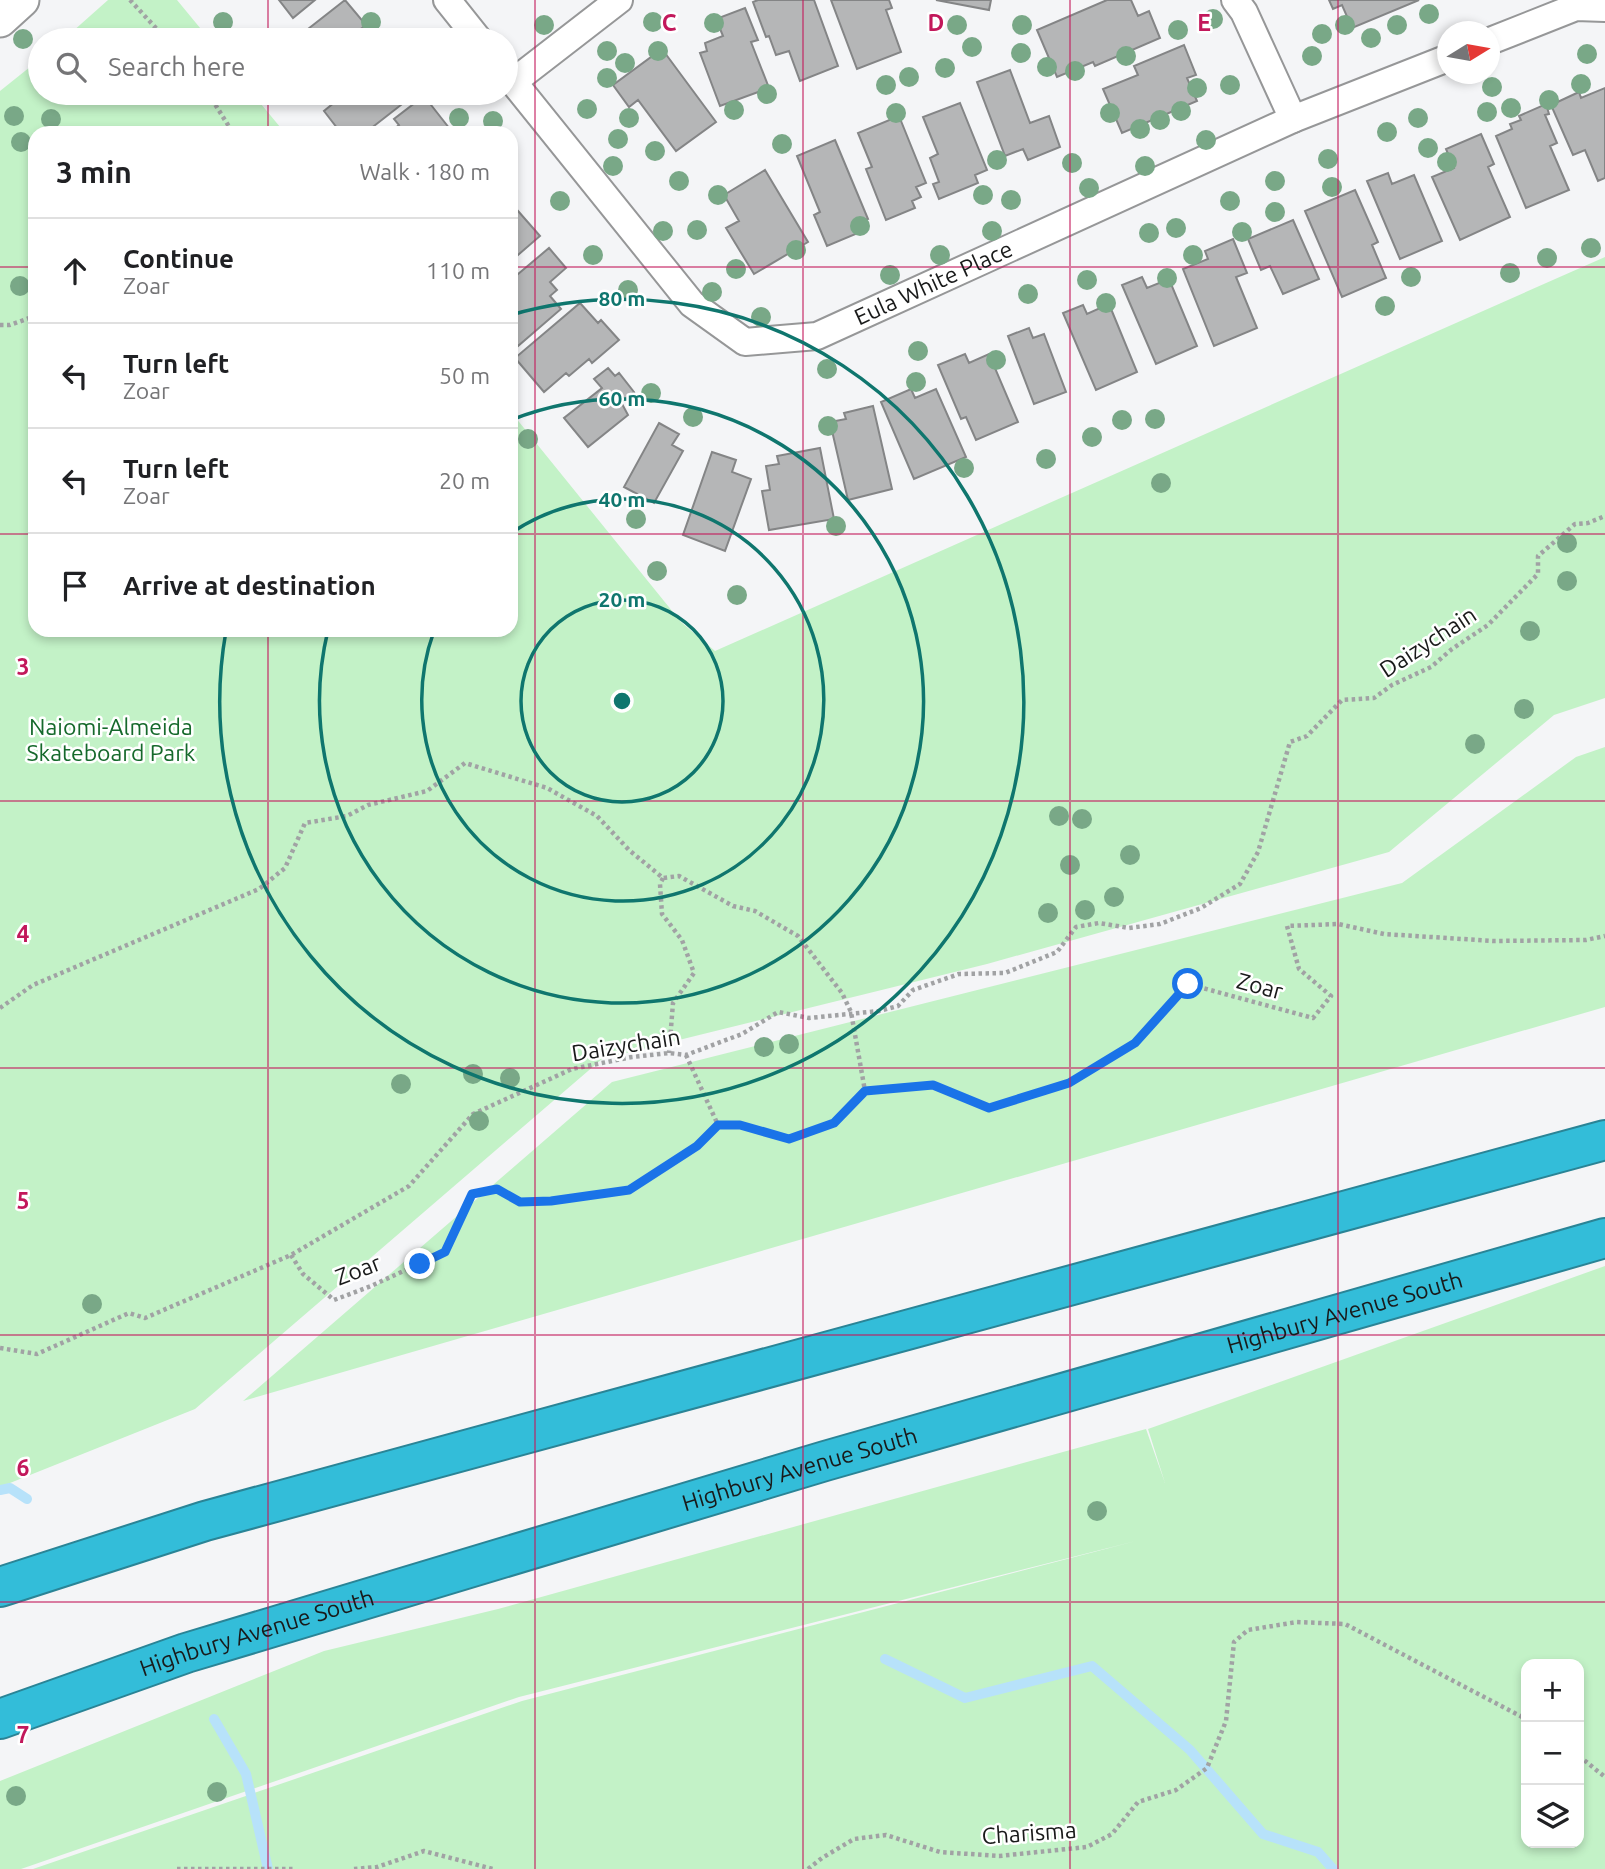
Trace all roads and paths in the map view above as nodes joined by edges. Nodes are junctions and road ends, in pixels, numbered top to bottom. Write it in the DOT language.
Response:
graph roads {
  1 [pos="22,0"];
  2 [pos="130,0"];
  3 [pos="447,0"];
  4 [pos="619,0"];
  5 [pos="1235,0"];
  6 [pos="1605,8"];
  7 [pos="0,20"];
  8 [pos="156,28"];
  9 [pos="469,28"];
  10 [pos="1500,37"];
  11 [pos="1437,62"];
  12 [pos="518,72"];
  13 [pos="518,89"];
  14 [pos="217,105"];
  15 [pos="1293,119"];
  16 [pos="231,126"];
  17 [pos="28,319"];
  18 [pos="0,324"];
  19 [pos="1605,516"];
  20 [pos="663,878"];
  21 [pos="1605,936"];
  22 [pos="0,1009"];
  23 [pos="851,1013"];
  24 [pos="669,1053"];
  25 [pos="686,1055"];
  26 [pos="865,1091"];
  27 [pos="718,1125"];
  28 [pos="1605,1140"];
  29 [pos="1605,1238"];
  30 [pos="291,1255"];
  31 [pos="0,1348"];
  32 [pos="0,1587"];
  33 [pos="1521,1716"];
  34 [pos="0,1719"];
  35 [pos="1584,1760"];
  36 [pos="1605,1777"];
  37 [pos="177,1869"];
  38 [pos="295,1869"];
  39 [pos="354,1869"];
  40 [pos="493,1869"];
  41 [pos="808,1869"];
  1 -- 7 [label="street"];
  2 -- 8 [label="path"];
  3 -- 9 [label="street"];
  4 -- 12 [label="street"];
  5 -- 15 [label="street"];
  6 -- 10 [label="street"];
  11 -- 15 [label="street, Eula White Place"];
  13 -- 15 [label="street, Eula White Place"];
  14 -- 16 [label="path"];
  17 -- 18 [label="path"];
  19 -- 23 [label="path, Daizychain"];
  20 -- 22 [label="path"];
  20 -- 23 [label="path"];
  20 -- 24 [label="path"];
  21 -- 26 [label="path, Zoar"];
  23 -- 25 [label="path, Daizychain"];
  23 -- 26 [label="path"];
  24 -- 25 [label="path, Daizychain"];
  24 -- 30 [label="path, Daizychain"];
  25 -- 27 [label="path"];
  26 -- 27 [label="path"];
  27 -- 30 [label="path, Zoar"];
  28 -- 32 [label="highway"];
  29 -- 34 [label="highway, Highbury Avenue South"];
  30 -- 31 [label="path, Daizychain"];
  33 -- 41 [label="path, Charisma"];
  35 -- 36 [label="path"];
  37 -- 38 [label="path"];
  39 -- 40 [label="path"];
}
